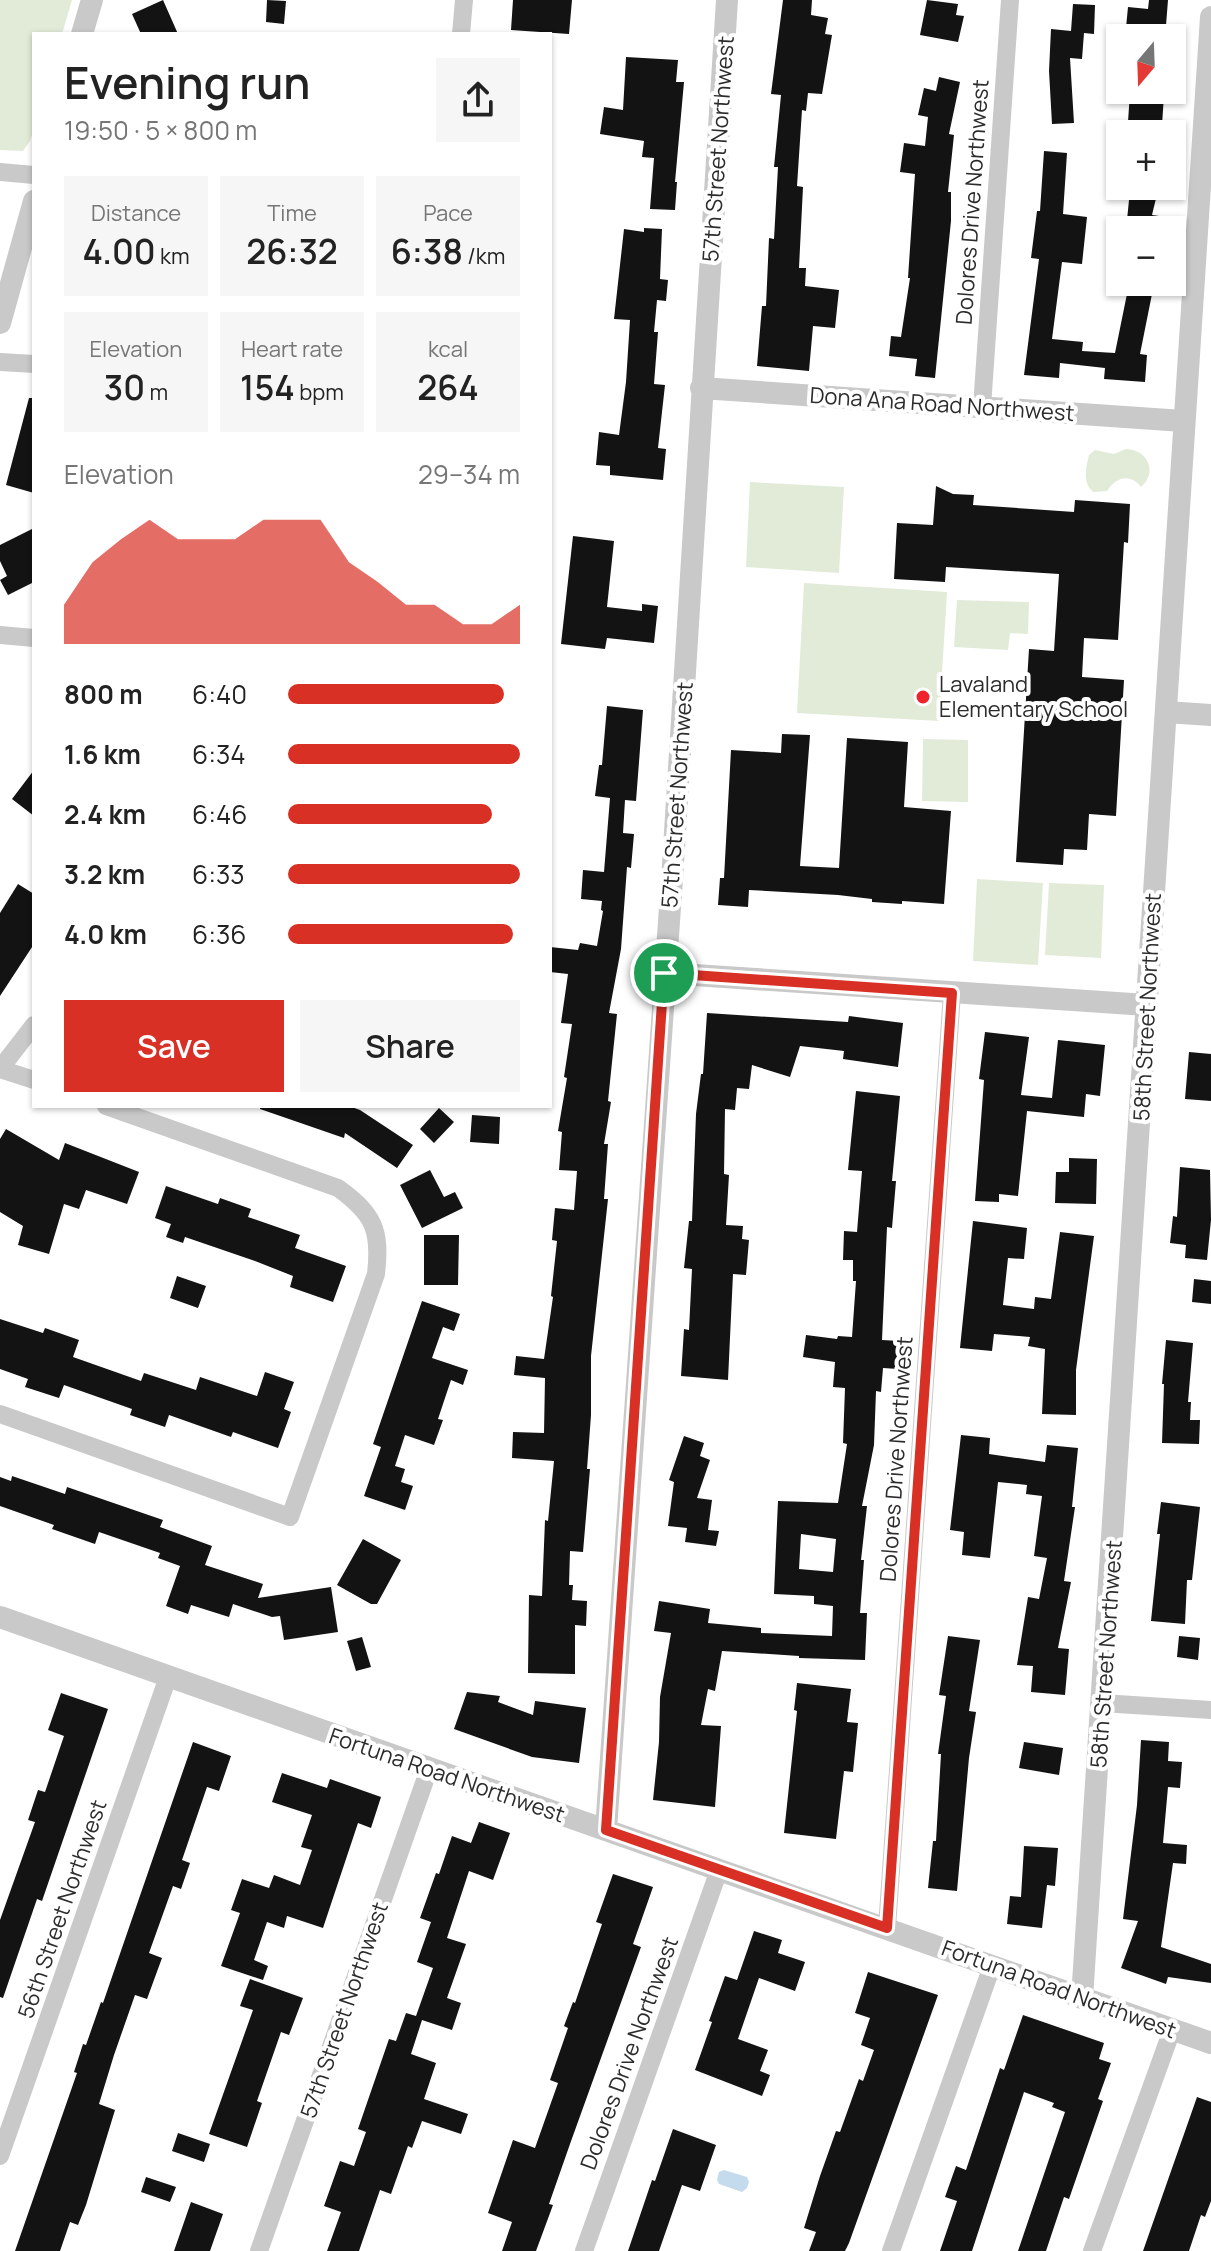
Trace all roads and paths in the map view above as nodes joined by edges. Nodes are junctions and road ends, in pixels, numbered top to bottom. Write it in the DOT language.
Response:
graph roads {
  1 [pos="92,0"];
  2 [pos="464,0"];
  3 [pos="727,0"];
  4 [pos="1010,0"];
  5 [pos="1211,17"];
  6 [pos="83,32"];
  7 [pos="461,32"];
  8 [pos="0,172"];
  9 [pos="32,175"];
  10 [pos="32,208"];
  11 [pos="0,323"];
  12 [pos="0,362"];
  13 [pos="32,364"];
  14 [pos="701,388"];
  15 [pos="982,407"];
  16 [pos="1183,421"];
  17 [pos="0,635"];
  18 [pos="32,638"];
  19 [pos="1166,712"];
  20 [pos="1211,715"];
  21 [pos="664,973"];
  22 [pos="952,993"];
  23 [pos="1147,1005"];
  24 [pos="32,1028"];
  25 [pos="0,1069"];
  26 [pos="32,1079"];
  27 [pos="112,1108"];
  28 [pos="0,1414"];
  29 [pos="0,1617"];
  30 [pos="168,1677"];
  31 [pos="1102,1703"];
  32 [pos="1211,1710"];
  33 [pos="429,1769"];
  34 [pos="606,1830"];
  35 [pos="719,1870"];
  36 [pos="887,1928"];
  37 [pos="992,1966"];
  38 [pos="1082,1998"];
  39 [pos="1172,2030"];
  40 [pos="1211,2043"];
  41 [pos="0,2156"];
  42 [pos="259,2251"];
  43 [pos="584,2251"];
  44 [pos="891,2251"];
  45 [pos="1092,2251"];
  1 -- 6 [label="street"];
  2 -- 7 [label="street"];
  3 -- 14 [label="street, 57th Street Northwest"];
  4 -- 15 [label="street, Dolores Drive Northwest"];
  5 -- 16 [label="street, 58th Street Northwest"];
  8 -- 9 [label="street"];
  10 -- 11 [label="street"];
  12 -- 13 [label="street"];
  14 -- 15 [label="street, Dona Ana Road Northwest"];
  14 -- 21 [label="street, 57th Street Northwest"];
  15 -- 16 [label="street, Dona Ana Road Northwest"];
  16 -- 19 [label="street, 58th Street Northwest"];
  17 -- 18 [label="street"];
  19 -- 20 [label="street"];
  19 -- 23 [label="street, 58th Street Northwest"];
  21 -- 22 [label="street"];
  21 -- 34 [label="street, 57th Street Northwest"];
  22 -- 23 [label="street"];
  22 -- 36 [label="street, Dolores Drive Northwest"];
  23 -- 31 [label="street, 58th Street Northwest"];
  24 -- 25 [label="street"];
  25 -- 26 [label="street"];
  27 -- 28 [label="street"];
  29 -- 30 [label="street, Fortuna Road Northwest"];
  30 -- 33 [label="street, Fortuna Road Northwest"];
  30 -- 41 [label="street, 56th Street Northwest"];
  31 -- 32 [label="street"];
  31 -- 38 [label="street, 58th Street Northwest"];
  33 -- 34 [label="street, Fortuna Road Northwest"];
  33 -- 42 [label="street, 57th Street Northwest"];
  34 -- 35 [label="street, Fortuna Road Northwest"];
  35 -- 36 [label="street, Fortuna Road Northwest"];
  35 -- 43 [label="street, Dolores Drive Northwest"];
  36 -- 37 [label="street, Fortuna Road Northwest"];
  37 -- 38 [label="street, Fortuna Road Northwest"];
  37 -- 44 [label="street"];
  38 -- 39 [label="street, Fortuna Road Northwest"];
  39 -- 40 [label="street, Fortuna Road Northwest"];
  39 -- 45 [label="street"];
}
